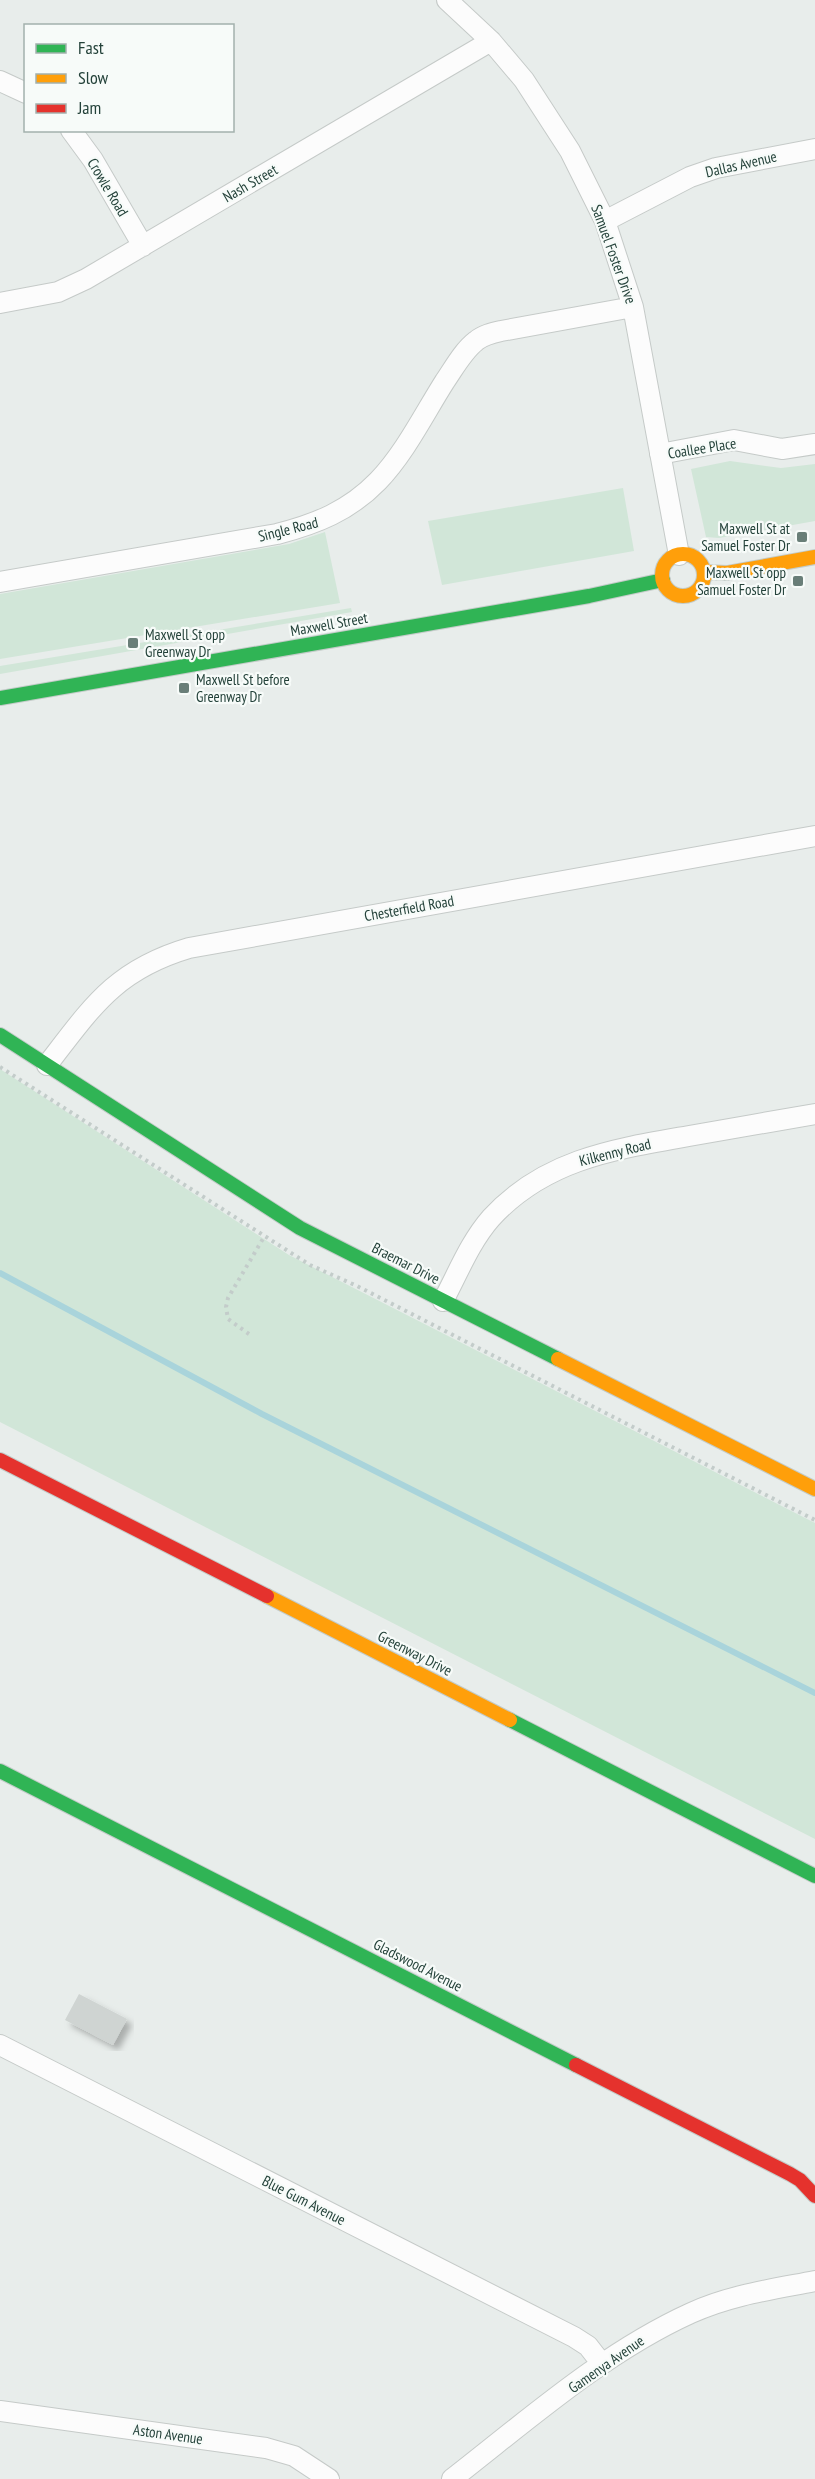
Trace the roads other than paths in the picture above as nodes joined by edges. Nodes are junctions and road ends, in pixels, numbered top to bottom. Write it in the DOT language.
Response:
graph roads {
  1 [pos="447,0"];
  2 [pos="491,41"];
  3 [pos="0,81"];
  4 [pos="24,92"];
  5 [pos="72,132"];
  6 [pos="815,149"];
  7 [pos="605,221"];
  8 [pos="143,246"];
  9 [pos="0,303"];
  10 [pos="633,307"];
  11 [pos="815,444"];
  12 [pos="660,454"];
  13 [pos="679,555"];
  14 [pos="815,557"];
  15 [pos="704,572"];
  16 [pos="663,580"];
  17 [pos="0,582"];
  18 [pos="0,698"];
  19 [pos="815,836"];
  20 [pos="0,1035"];
  21 [pos="48,1065"];
  22 [pos="815,1114"];
  23 [pos="443,1301"];
  24 [pos="0,1460"];
  25 [pos="815,1489"];
  26 [pos="0,1771"];
  27 [pos="815,1876"];
  28 [pos="0,2045"];
  29 [pos="815,2196"];
  30 [pos="815,2281"];
  31 [pos="602,2364"];
  32 [pos="0,2411"];
  33 [pos="329,2479"];
  34 [pos="452,2479"];
  1 -- 2 [label="street, Samuel Foster Drive"];
  2 -- 7 [label="street, Samuel Foster Drive"];
  2 -- 8 [label="street, Nash Street"];
  3 -- 4 [label="street"];
  5 -- 8 [label="street, Crowle Road"];
  6 -- 7 [label="street, Dallas Avenue"];
  7 -- 10 [label="street, Samuel Foster Drive"];
  8 -- 9 [label="street, Nash Street"];
  10 -- 12 [label="street, Samuel Foster Drive"];
  10 -- 17 [label="street, Single Road"];
  11 -- 12 [label="street, Coallee Place"];
  12 -- 13 [label="street, Samuel Foster Drive"];
  13 -- 15 [label="street"];
  13 -- 16 [label="street"];
  14 -- 15 [label="street"];
  15 -- 16 [label="street"];
  16 -- 18 [label="street, Maxwell Street"];
  19 -- 21 [label="street, Chesterfield Road"];
  20 -- 21 [label="street, Braemar Drive"];
  21 -- 23 [label="street, Braemar Drive"];
  22 -- 23 [label="street, Kilkenny Road"];
  23 -- 25 [label="street, Braemar Drive"];
  24 -- 27 [label="street, Greenway Drive"];
  26 -- 29 [label="street, Gladswood Avenue"];
  28 -- 31 [label="street, Blue Gum Avenue"];
  30 -- 31 [label="street, Gamenya Avenue"];
  31 -- 34 [label="street, Gamenya Avenue"];
  32 -- 33 [label="street, Aston Avenue"];
}
